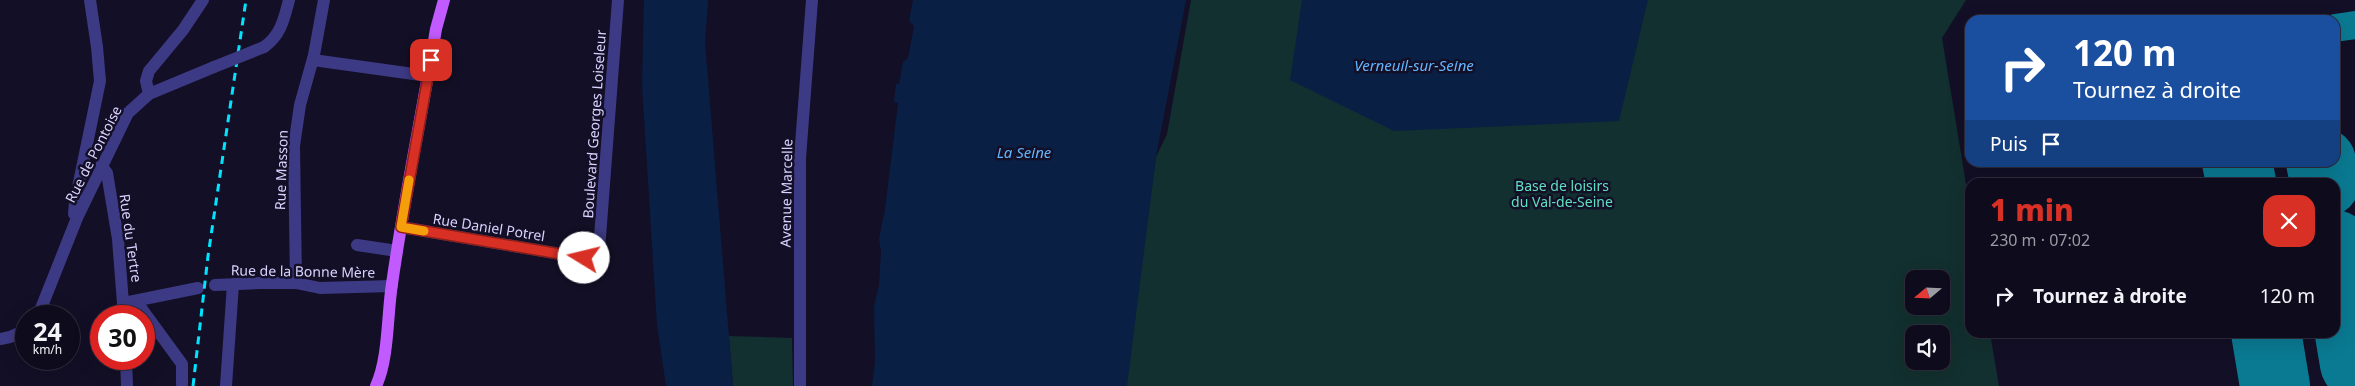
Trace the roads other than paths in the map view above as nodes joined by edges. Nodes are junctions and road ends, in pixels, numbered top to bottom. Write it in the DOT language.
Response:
graph roads {
  1 [pos="90,0"];
  2 [pos="204,0"];
  3 [pos="289,0"];
  4 [pos="324,0"];
  5 [pos="444,0"];
  6 [pos="618,0"];
  7 [pos="812,0"];
  8 [pos="313,60"];
  9 [pos="428,76"];
  10 [pos="149,94"];
  11 [pos="101,165"];
  12 [pos="77,218"];
  13 [pos="401,227"];
  14 [pos="357,245"];
  15 [pos="599,250"];
  16 [pos="397,251"];
  17 [pos="296,283"];
  18 [pos="233,284"];
  19 [pos="215,286"];
  20 [pos="392,286"];
  21 [pos="198,288"];
  22 [pos="130,302"];
  23 [pos="42,305"];
  24 [pos="129,305"];
  25 [pos="15,335"];
  26 [pos="0,338"];
  27 [pos="127,370"];
  28 [pos="182,384"];
  29 [pos="128,386"];
  30 [pos="226,386"];
  31 [pos="376,386"];
  32 [pos="800,386"];
  1 -- 12 [label="street"];
  2 -- 10 [label="street"];
  3 -- 10 [label="street, Rue de Pontoise, bridge"];
  4 -- 8 [label="street, Rue Masson"];
  5 -- 9 [label="main road"];
  6 -- 15 [label="street, Boulevard Georges Loiseleur"];
  7 -- 32 [label="street, Avenue Marcelle"];
  8 -- 9 [label="street"];
  8 -- 17 [label="street, Rue Masson"];
  9 -- 13 [label="main road"];
  10 -- 11 [label="street, Rue de Pontoise"];
  11 -- 12 [label="street, Rue de Pontoise"];
  11 -- 22 [label="street, Rue du Tertre"];
  12 -- 23 [label="street, Rue de Pontoise"];
  13 -- 15 [label="street, Rue Daniel Potrel"];
  13 -- 16 [label="main road"];
  14 -- 16 [label="street"];
  16 -- 20 [label="main road"];
  17 -- 18 [label="street, Rue de la Bonne Mère"];
  17 -- 20 [label="street, Rue de la Bonne Mère"];
  18 -- 19 [label="street, Rue de la Bonne Mère"];
  18 -- 30 [label="street"];
  20 -- 31 [label="main road"];
  21 -- 22 [label="street"];
  22 -- 24 [label="street, Rue du Tertre"];
  22 -- 28 [label="street"];
  25 -- 26 [label="street"];
  27 -- 29 [label="street"];
}
